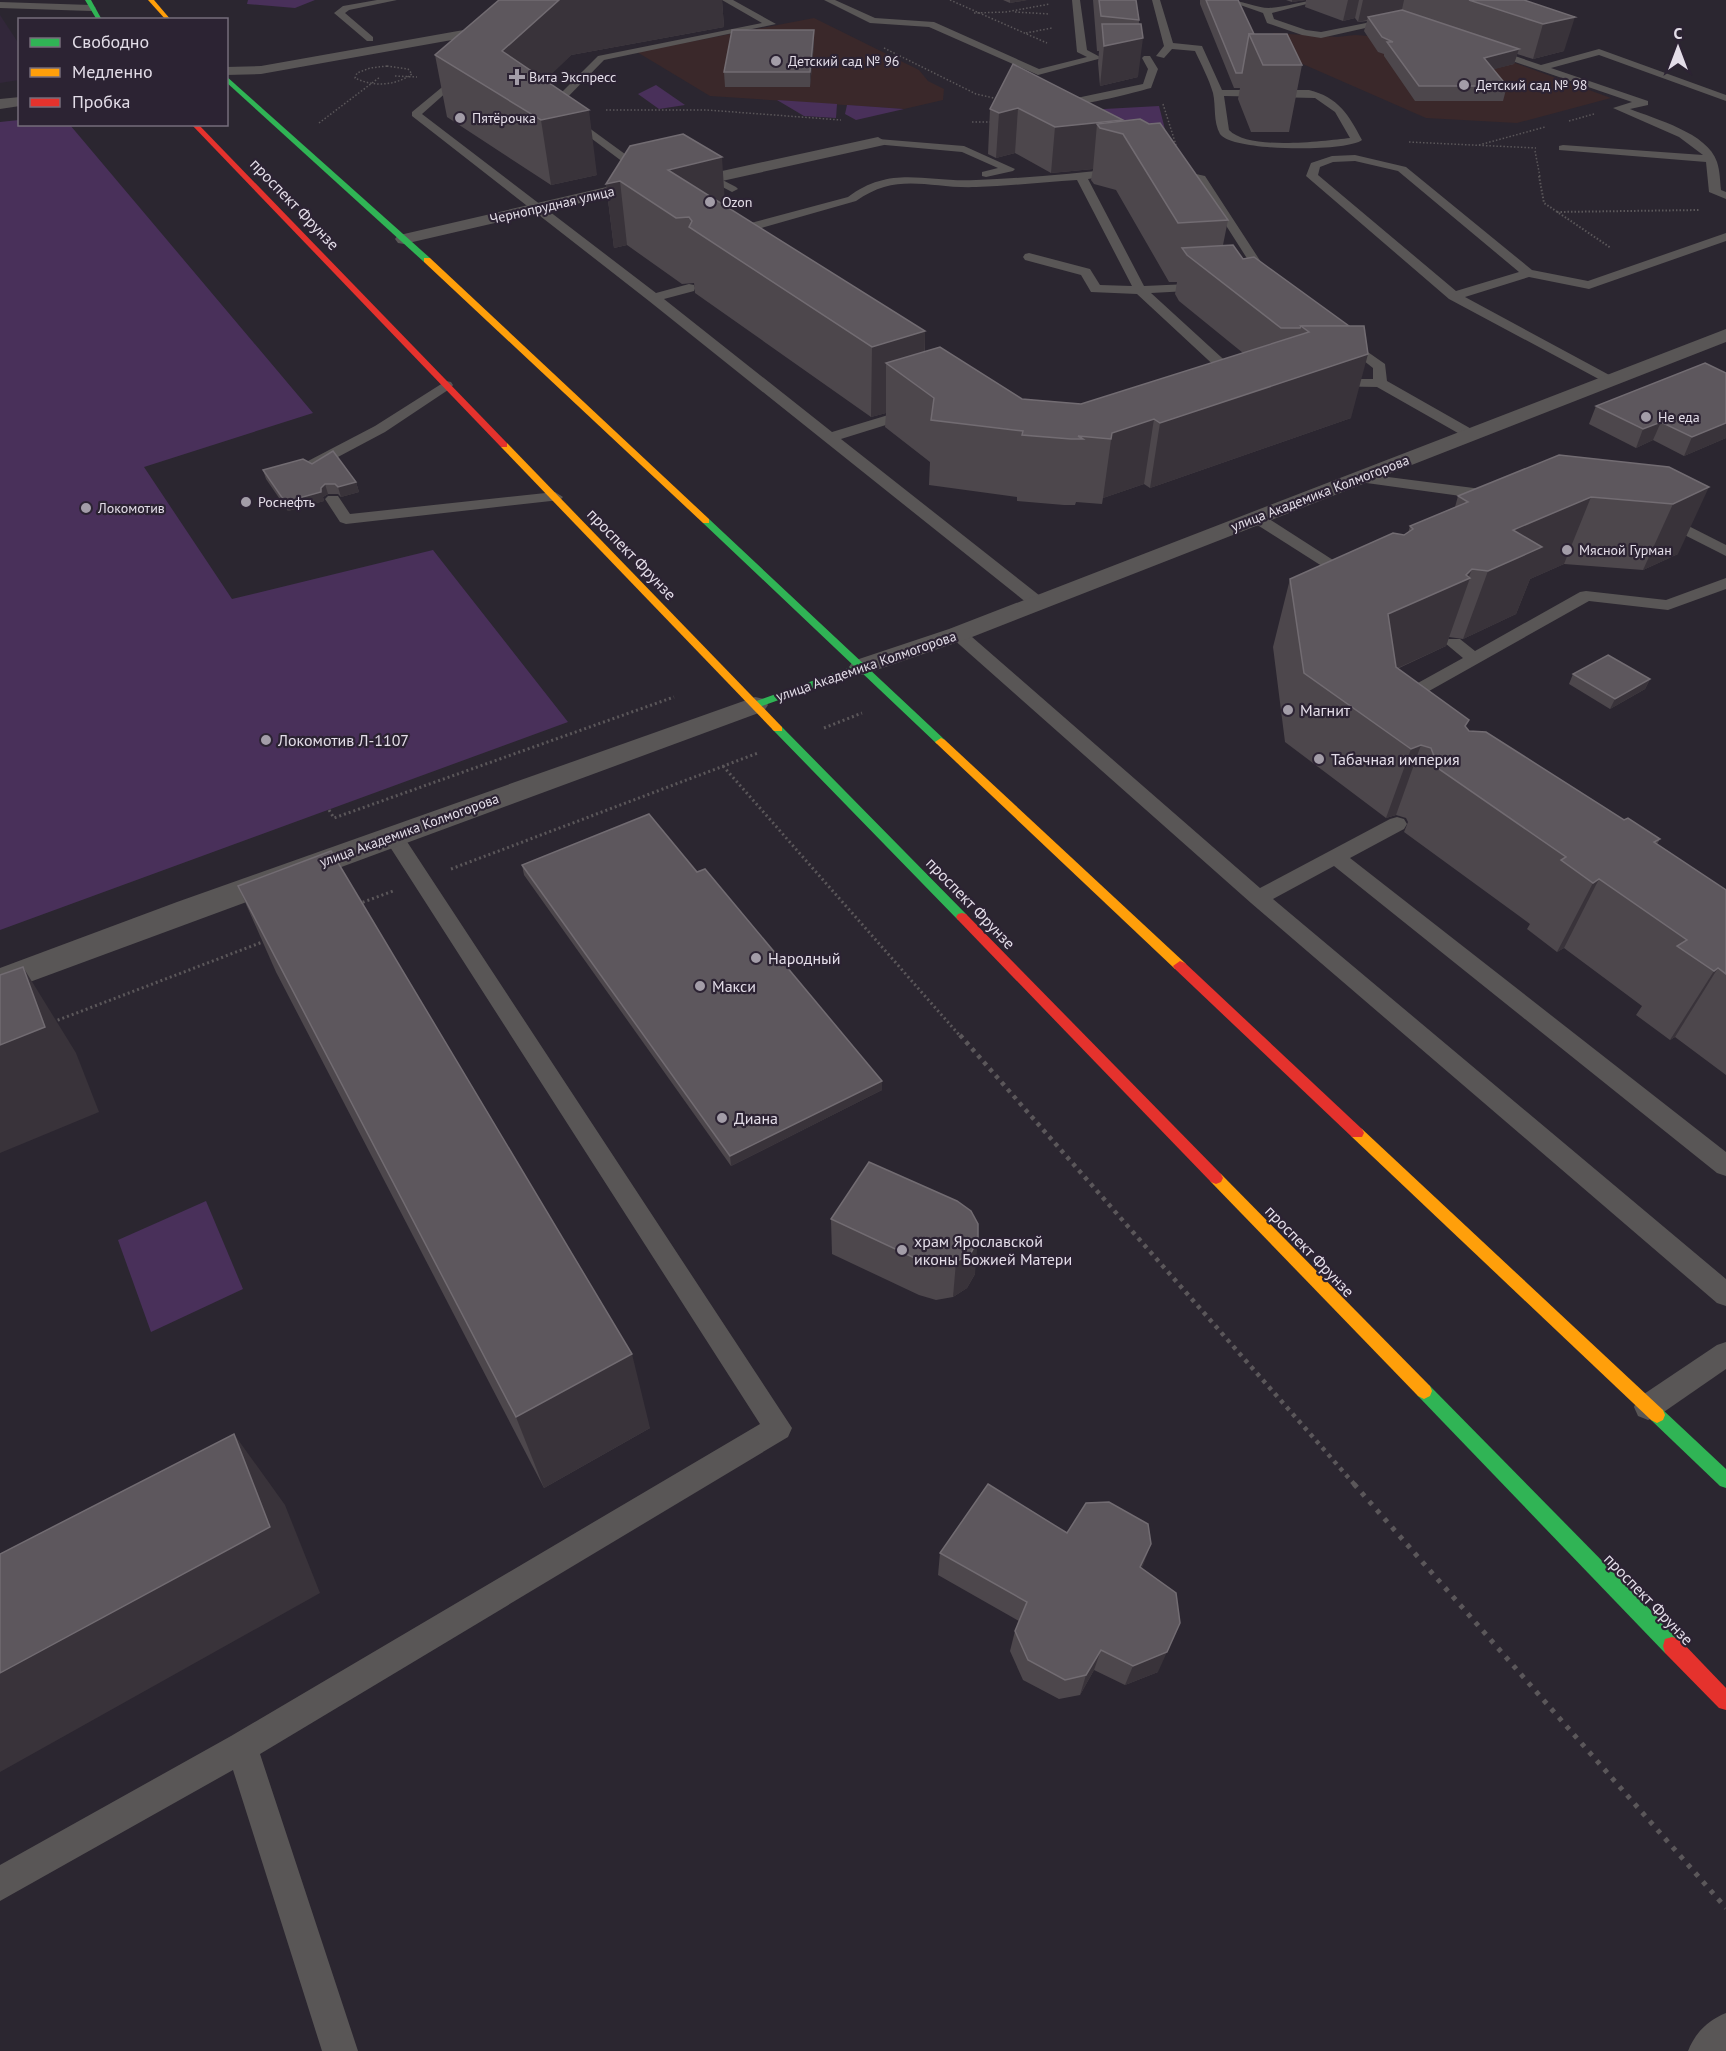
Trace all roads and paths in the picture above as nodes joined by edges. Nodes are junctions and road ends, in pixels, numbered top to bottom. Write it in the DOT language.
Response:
graph roads {
  1 [pos="151,0"];
  2 [pos="393,0"];
  3 [pos="726,0"];
  4 [pos="828,0"];
  5 [pos="1076,0"];
  6 [pos="1156,0"];
  7 [pos="1230,0"];
  8 [pos="1318,0"];
  9 [pos="89,4"];
  10 [pos="0,5"];
  11 [pos="1267,11"];
  12 [pos="1006,12"];
  13 [pos="99,18"];
  14 [pos="167,18"];
  15 [pos="1078,19"];
  16 [pos="1411,23"];
  17 [pos="482,31"];
  18 [pos="370,39"];
  19 [pos="497,41"];
  20 [pos="974,43"];
  21 [pos="875,44"];
  22 [pos="1576,45"];
  23 [pos="1169,46"];
  24 [pos="1475,46"];
  25 [pos="1599,52"];
  26 [pos="472,64"];
  27 [pos="396,66"];
  28 [pos="1540,68"];
  29 [pos="228,69"];
  30 [pos="228,70"];
  31 [pos="390,70"];
  32 [pos="384,75"];
  33 [pos="228,80"];
  34 [pos="1218,93"];
  35 [pos="1726,98"];
  36 [pos="998,99"];
  37 [pos="18,101"];
  38 [pos="0,104"];
  39 [pos="196,126"];
  40 [pos="312,129"];
  41 [pos="1683,134"];
  42 [pos="1357,140"];
  43 [pos="878,142"];
  44 [pos="1715,146"];
  45 [pos="1534,148"];
  46 [pos="1563,148"];
  47 [pos="1711,159"];
  48 [pos="1136,169"];
  49 [pos="1154,170"];
  50 [pos="1081,177"];
  51 [pos="713,178"];
  52 [pos="654,181"];
  53 [pos="950,182"];
  54 [pos="732,189"];
  55 [pos="1726,196"];
  56 [pos="537,208"];
  57 [pos="1703,210"];
  58 [pos="763,211"];
  59 [pos="1556,212"];
  60 [pos="776,220"];
  61 [pos="1726,237"];
  62 [pos="404,239"];
  63 [pos="722,249"];
  64 [pos="1029,257"];
  65 [pos="1640,267"];
  66 [pos="1528,273"];
  67 [pos="1222,285"];
  68 [pos="1268,285"];
  69 [pos="689,288"];
  70 [pos="1140,291"];
  71 [pos="1455,296"];
  72 [pos="654,298"];
  73 [pos="1334,331"];
  74 [pos="1726,334"];
  75 [pos="1608,380"];
  76 [pos="1314,382"];
  77 [pos="1380,384"];
  78 [pos="446,385"];
  79 [pos="1245,388"];
  80 [pos="925,408"];
  81 [pos="1470,434"];
  82 [pos="830,438"];
  83 [pos="314,466"];
  84 [pos="1357,478"];
  85 [pos="555,497"];
  86 [pos="1508,497"];
  87 [pos="333,499"];
  88 [pos="1647,514"];
  89 [pos="1257,518"];
  90 [pos="1726,551"];
  91 [pos="1726,583"];
  92 [pos="1363,584"];
  93 [pos="1038,603"];
  94 [pos="958,634"];
  95 [pos="1454,643"];
  96 [pos="1474,658"];
  97 [pos="862,667"];
  98 [pos="674,697"];
  99 [pos="896,700"];
  100 [pos="755,705"];
  101 [pos="1417,735"];
  102 [pos="790,741"];
  103 [pos="723,766"];
  104 [pos="329,810"];
  105 [pos="1397,824"];
  106 [pos="393,836"];
  107 [pos="1336,856"];
  108 [pos="1258,898"];
  109 [pos="0,981"];
  110 [pos="1726,1166"];
  111 [pos="1726,1295"];
  112 [pos="1726,1354"];
  113 [pos="1648,1407"];
  114 [pos="1726,1480"];
  115 [pos="1726,1701"];
  116 [pos="242,1747"];
  117 [pos="0,1884"];
  118 [pos="1726,1908"];
  119 [pos="1726,2031"];
  120 [pos="340,2051"];
  121 [pos="1706,2051"];
  1 -- 14 [label="main road"];
  2 -- 18 [label="lane"];
  3 -- 52 [label="lane"];
  4 -- 20 [label="lane"];
  5 -- 15 [label="lane"];
  6 -- 23 [label="lane"];
  7 -- 11 [label="lane"];
  8 -- 11 [label="lane"];
  9 -- 10 [label="lane"];
  9 -- 13 [label="main road"];
  11 -- 16 [label="lane"];
  12 -- 15 [label="path"];
  15 -- 20 [label="path"];
  15 -- 20 [label="lane"];
  17 -- 18 [label="street"];
  17 -- 19 [label="lane"];
  17 -- 30 [label="street"];
  18 -- 29 [label="street"];
  21 -- 36 [label="path"];
  22 -- 25 [label="lane"];
  23 -- 34 [label="lane"];
  23 -- 36 [label="lane"];
  24 -- 28 [label="lane"];
  25 -- 28 [label="lane"];
  25 -- 35 [label="lane"];
  26 -- 56 [label="lane"];
  27 -- 31 [label="path"];
  28 -- 41 [label="lane"];
  32 -- 40 [label="path"];
  33 -- 62 [label="main road"];
  34 -- 42 [label="lane"];
  34 -- 42 [label="lane"];
  37 -- 38 [label="street"];
  39 -- 78 [label="main road, проспект Фрунзе"];
  41 -- 44 [label="lane"];
  41 -- 47 [label="lane"];
  42 -- 45 [label="path"];
  43 -- 51 [label="street, Чернопрудная улица"];
  43 -- 53 [label="lane"];
  45 -- 46 [label="path"];
  45 -- 59 [label="path"];
  46 -- 47 [label="lane"];
  47 -- 55 [label="lane"];
  48 -- 50 [label="lane"];
  49 -- 68 [label="lane"];
  50 -- 53 [label="lane"];
  50 -- 70 [label="lane"];
  51 -- 52 [label="street, Чернопрудная улица"];
  51 -- 54 [label="lane"];
  52 -- 56 [label="street, Чернопрудная улица"];
  53 -- 60 [label="lane"];
  56 -- 62 [label="street, Чернопрудная улица"];
  56 -- 72 [label="lane"];
  57 -- 59 [label="path"];
  58 -- 60 [label="lane"];
  59 -- 65 [label="path"];
  60 -- 63 [label="lane"];
  61 -- 65 [label="lane"];
  62 -- 97 [label="main road"];
  64 -- 70 [label="lane"];
  65 -- 66 [label="lane"];
  66 -- 71 [label="lane"];
  66 -- 71 [label="lane"];
  67 -- 70 [label="lane"];
  69 -- 72 [label="lane"];
  70 -- 79 [label="lane"];
  71 -- 75 [label="lane"];
  72 -- 82 [label="lane"];
  73 -- 77 [label="lane"];
  74 -- 75 [label="street, улица Академика Колмогорова"];
  75 -- 81 [label="street, улица Академика Колмогорова"];
  76 -- 77 [label="lane"];
  77 -- 81 [label="lane"];
  78 -- 83 [label="lane"];
  78 -- 85 [label="main road, проспект Фрунзе"];
  80 -- 82 [label="lane"];
  81 -- 84 [label="street, улица Академика Колмогорова"];
  82 -- 93 [label="lane"];
  84 -- 86 [label="lane"];
  84 -- 89 [label="street, улица Академика Колмогорова"];
  85 -- 87 [label="lane"];
  85 -- 100 [label="main road, проспект Фрунзе"];
  88 -- 90 [label="lane"];
  89 -- 92 [label="lane"];
  89 -- 93 [label="street, улица Академика Колмогорова"];
  91 -- 96 [label="lane"];
  93 -- 94 [label="street, улица Академика Колмогорова"];
  94 -- 97 [label="street, улица Академика Колмогорова"];
  94 -- 108 [label="lane"];
  95 -- 96 [label="lane"];
  96 -- 101 [label="lane"];
  97 -- 99 [label="main road"];
  97 -- 100 [label="main road, улица Академика Колмогорова"];
  98 -- 104 [label="path"];
  99 -- 102 [label="path"];
  99 -- 113 [label="main road"];
  100 -- 102 [label="main road, проспект Фрунзе"];
  100 -- 106 [label="street, улица Академика Колмогорова"];
  102 -- 115 [label="main road, проспект Фрунзе"];
  103 -- 118 [label="path"];
  105 -- 107 [label="lane"];
  106 -- 109 [label="street, улица Академика Колмогорова"];
  106 -- 116 [label="lane"];
  107 -- 108 [label="lane"];
  107 -- 110 [label="lane"];
  108 -- 111 [label="lane"];
  112 -- 113 [label="lane"];
  113 -- 114 [label="main road"];
  116 -- 117 [label="lane"];
  116 -- 120 [label="lane"];
  119 -- 121 [label="lane"];
}
